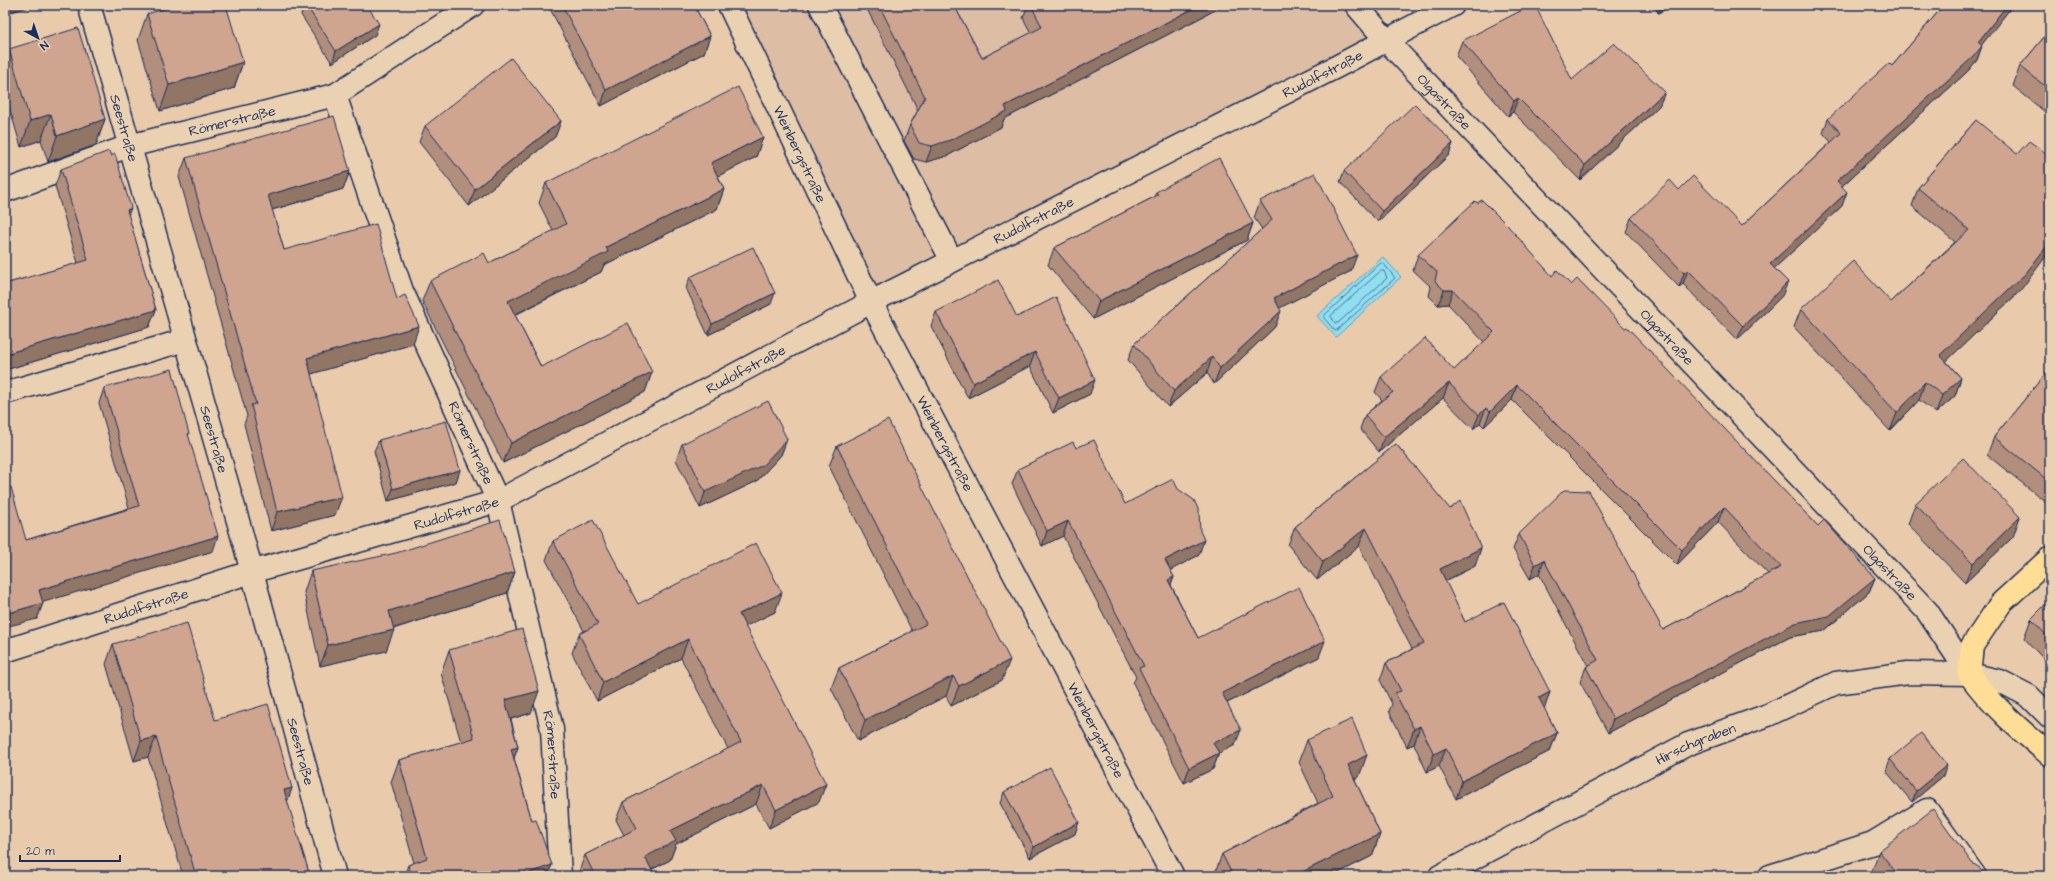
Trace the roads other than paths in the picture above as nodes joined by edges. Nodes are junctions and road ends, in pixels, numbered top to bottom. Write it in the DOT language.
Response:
graph roads {
  1 [pos="89,5"];
  2 [pos="473,5"];
  3 [pos="729,5"];
  4 [pos="820,5"];
  5 [pos="1356,5"];
  6 [pos="1453,5"];
  7 [pos="1386,40"];
  8 [pos="335,95"];
  9 [pos="130,146"];
  10 [pos="5,191"];
  11 [pos="952,261"];
  12 [pos="871,302"];
  13 [pos="185,340"];
  14 [pos="5,393"];
  15 [pos="498,501"];
  16 [pos="2050,558"];
  17 [pos="251,572"];
  18 [pos="5,651"];
  19 [pos="1969,674"];
  20 [pos="2050,717"];
  21 [pos="2050,755"];
  22 [pos="1773,875"];
  23 [pos="335,876"];
  24 [pos="560,876"];
  25 [pos="1173,876"];
  26 [pos="1440,876"];
  27 [pos="1975,876"];
  1 -- 9 [label="street, Seestraße"];
  2 -- 8 [label="street, Römerstraße"];
  3 -- 12 [label="street, Weinbergstraße"];
  4 -- 11 [label="street"];
  5 -- 7 [label="street, Olgastraße"];
  6 -- 7 [label="street, Rudolfstraße"];
  7 -- 11 [label="street, Rudolfstraße"];
  7 -- 19 [label="street, Olgastraße"];
  8 -- 9 [label="street, Römerstraße"];
  8 -- 15 [label="street, Römerstraße"];
  9 -- 10 [label="street, Römerstraße"];
  9 -- 13 [label="street, Seestraße"];
  11 -- 12 [label="street, Rudolfstraße"];
  12 -- 15 [label="street, Rudolfstraße"];
  12 -- 25 [label="street, Weinbergstraße"];
  13 -- 14 [label="street"];
  13 -- 17 [label="street, Seestraße"];
  15 -- 17 [label="street, Rudolfstraße"];
  15 -- 24 [label="street, Römerstraße"];
  16 -- 19 [label="main road"];
  17 -- 18 [label="street, Rudolfstraße"];
  17 -- 23 [label="street, Seestraße"];
  19 -- 20 [label="street"];
  19 -- 21 [label="main road, Olgastraße"];
  19 -- 26 [label="street, Hirschgraben"];
  22 -- 27 [label="street"];
}
